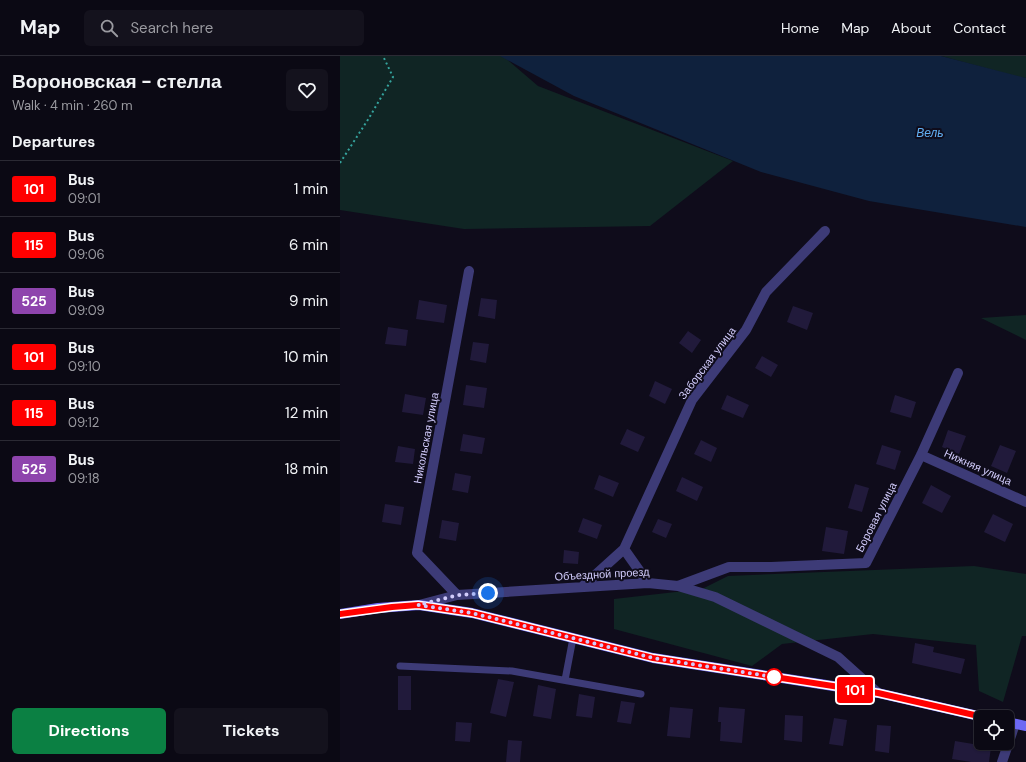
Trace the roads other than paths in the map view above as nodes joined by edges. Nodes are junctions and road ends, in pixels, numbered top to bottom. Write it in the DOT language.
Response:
graph roads {
  1 [pos="825,231"];
  2 [pos="469,271"];
  3 [pos="958,373"];
  4 [pos="921,455"];
  5 [pos="1026,502"];
  6 [pos="624,549"];
  7 [pos="648,583"];
  8 [pos="678,586"];
  9 [pos="582,587"];
  10 [pos="458,595"];
  11 [pos="418,605"];
  12 [pos="340,614"];
  13 [pos="573,638"];
  14 [pos="400,666"];
  15 [pos="565,680"];
  16 [pos="878,693"];
  17 [pos="641,694"];
  18 [pos="974,715"];
  19 [pos="1014,724"];
  20 [pos="1026,726"];
  21 [pos="1005,750"];
  22 [pos="1002,762"];
  1 -- 6 [label="street, Заборская улица"];
  2 -- 10 [label="street, Никольская улица"];
  3 -- 4 [label="street, Боровая улица"];
  4 -- 5 [label="street, Нижняя улица"];
  4 -- 8 [label="street, Боровая улица"];
  6 -- 7 [label="street"];
  6 -- 9 [label="street"];
  7 -- 8 [label="street, Объездной проезд"];
  7 -- 9 [label="street, Объездной проезд"];
  8 -- 16 [label="street, Объездной проезд"];
  9 -- 10 [label="street, Объездной проезд"];
  10 -- 11 [label="street, Объездной проезд"];
  11 -- 12 [label="main road"];
  11 -- 13 [label="main road"];
  13 -- 15 [label="lane"];
  13 -- 16 [label="main road"];
  14 -- 15 [label="lane"];
  15 -- 17 [label="lane"];
  16 -- 18 [label="main road"];
  19 -- 20 [label="main road"];
  21 -- 22 [label="street"];
}
